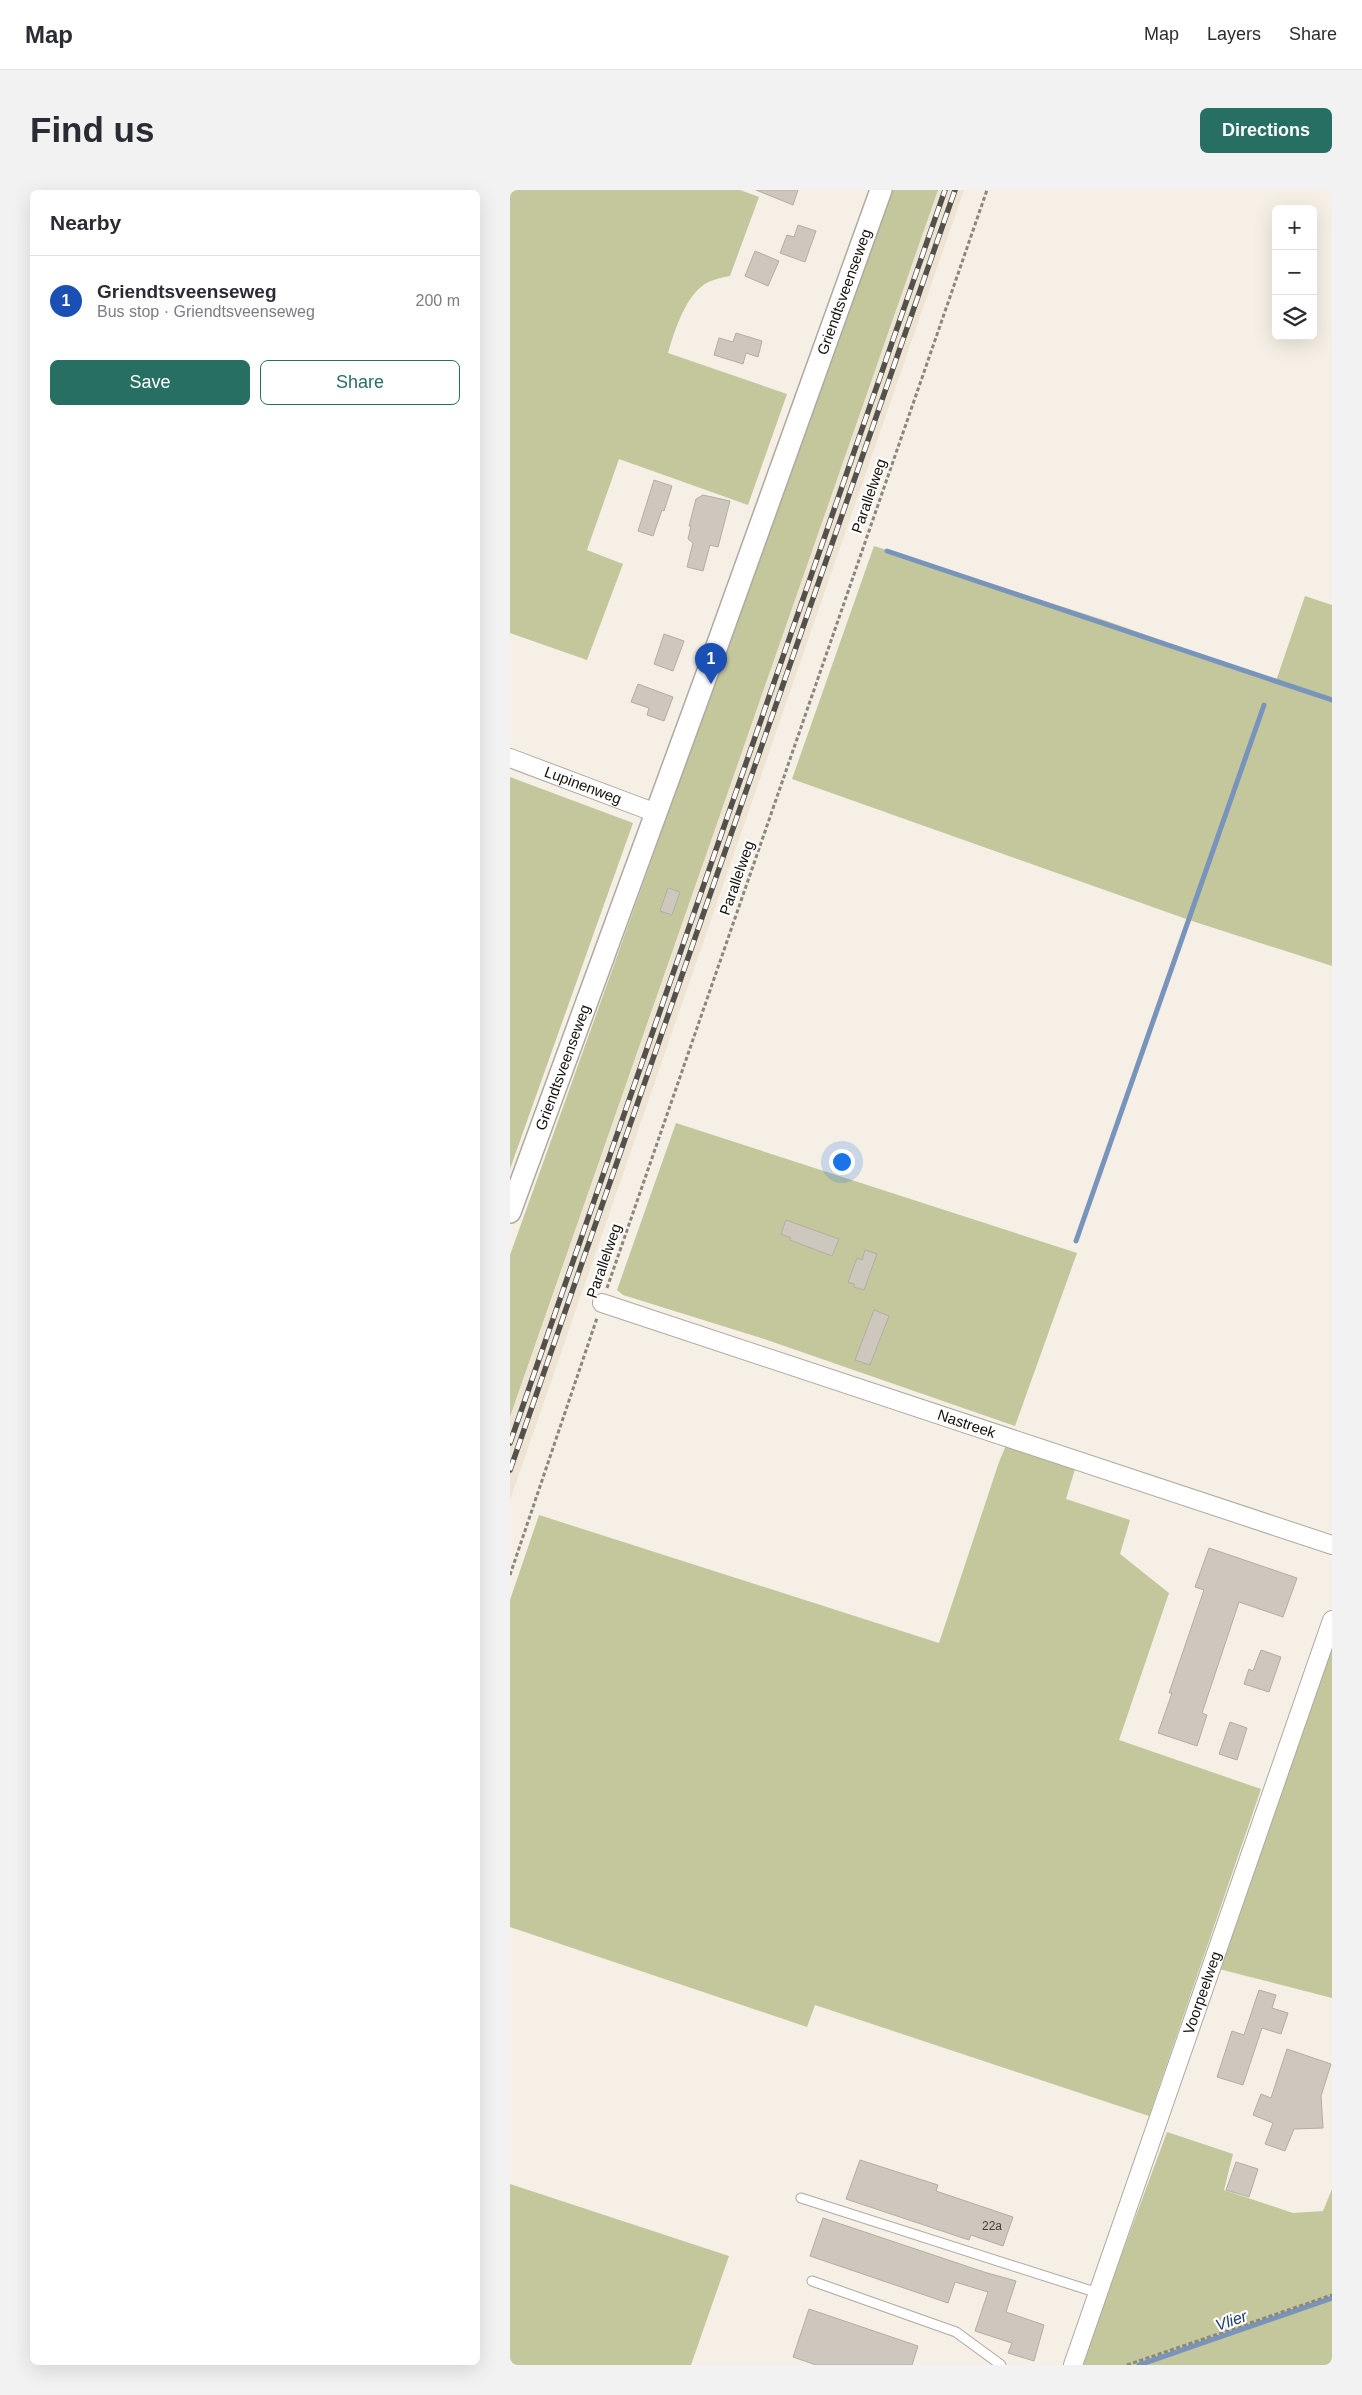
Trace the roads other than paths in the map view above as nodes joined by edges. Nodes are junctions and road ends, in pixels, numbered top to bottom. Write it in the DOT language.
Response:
graph roads {
  1 [pos="881,190"];
  2 [pos="510,758"];
  3 [pos="656,814"];
  4 [pos="510,1212"];
  5 [pos="602,1303"];
  6 [pos="1332,1544"];
  7 [pos="1332,1620"];
  8 [pos="801,2198"];
  9 [pos="812,2281"];
  10 [pos="1098,2293"];
  11 [pos="1001,2365"];
  12 [pos="1073,2365"];
  1 -- 3 [label="street, Griendtsveenseweg"];
  2 -- 3 [label="street, Lupinenweg"];
  3 -- 4 [label="street, Griendtsveenseweg"];
  5 -- 6 [label="street, Nastreek"];
  7 -- 10 [label="street, Voorpeelweg"];
  8 -- 10 [label="lane"];
  9 -- 11 [label="lane"];
  10 -- 12 [label="street, Voorpeelweg"];
}
